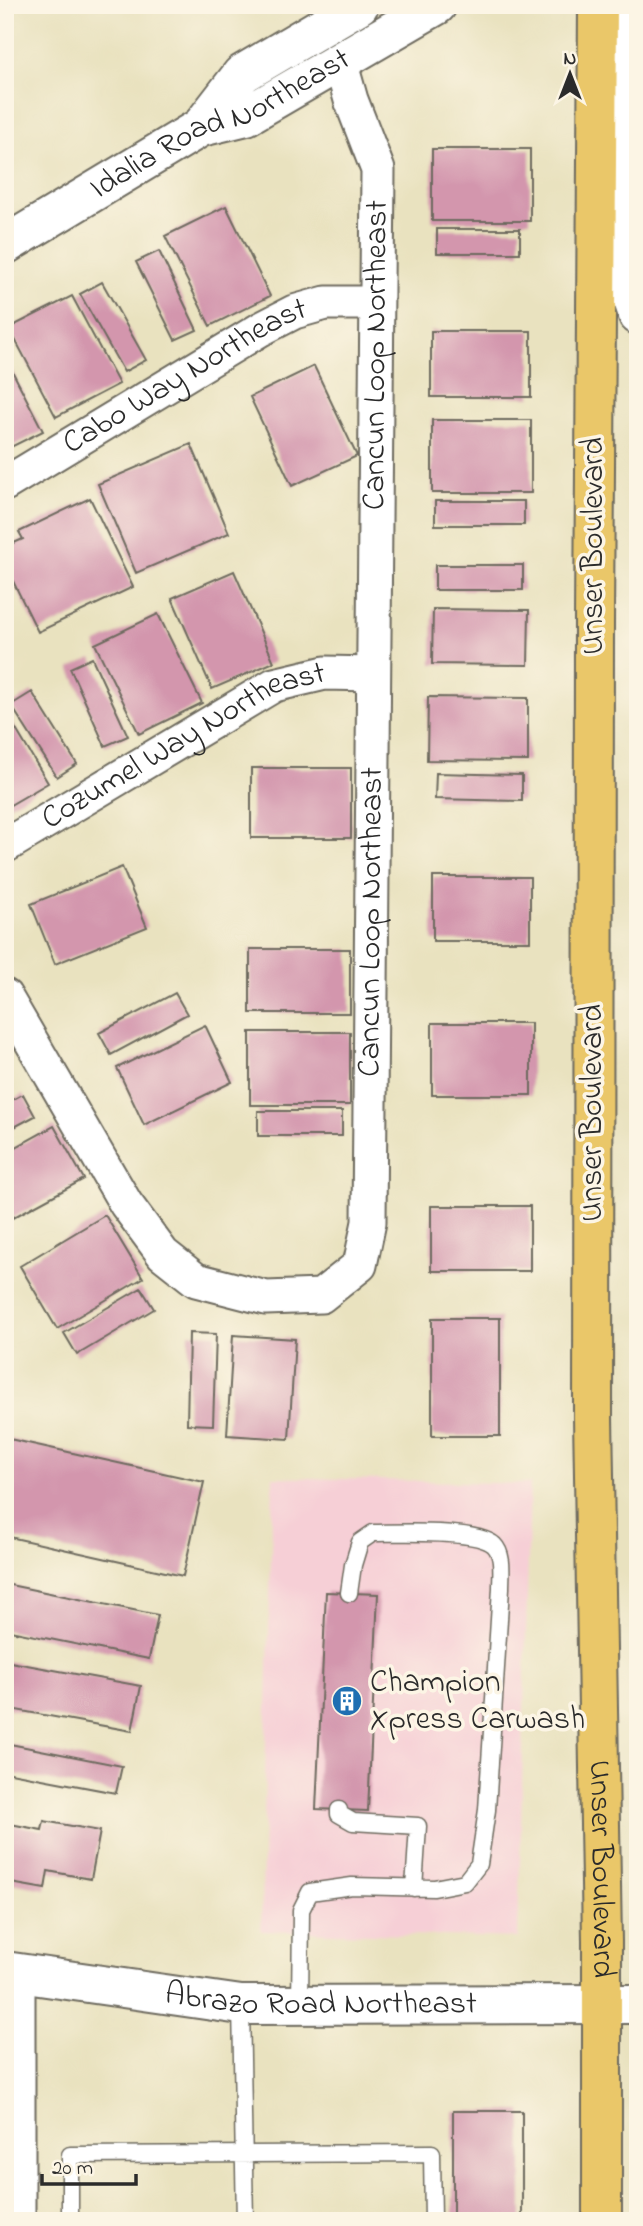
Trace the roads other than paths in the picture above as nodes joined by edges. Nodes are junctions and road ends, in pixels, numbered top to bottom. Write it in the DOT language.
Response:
graph roads {
  1 [pos="359,5"];
  2 [pos="437,5"];
  3 [pos="598,5"];
  4 [pos="622,5"];
  5 [pos="340,61"];
  6 [pos="201,127"];
  7 [pos="5,245"];
  8 [pos="376,303"];
  9 [pos="638,315"];
  10 [pos="5,484"];
  11 [pos="373,674"];
  12 [pos="5,846"];
  13 [pos="5,996"];
  14 [pos="349,1593"];
  15 [pos="339,1810"];
  16 [pos="414,1888"];
  17 [pos="12,1973"];
  18 [pos="620,2004"];
  19 [pos="241,2005"];
  20 [pos="300,2005"];
  21 [pos="244,2154"];
  22 [pos="18,2221"];
  23 [pos="69,2221"];
  24 [pos="245,2221"];
  25 [pos="433,2221"];
  26 [pos="602,2221"];
  1 -- 6 [label="street"];
  2 -- 5 [label="street, Idalia Road Northeast"];
  3 -- 18 [label="main road, Unser Boulevard"];
  4 -- 9 [label="street"];
  5 -- 6 [label="street, Idalia Road Northeast"];
  5 -- 8 [label="street, Cancun Loop Northeast"];
  6 -- 7 [label="street, Idalia Road Northeast"];
  8 -- 10 [label="street, Cabo Way Northeast"];
  8 -- 11 [label="street, Cancun Loop Northeast"];
  11 -- 12 [label="street, Cozumel Way Northeast"];
  11 -- 13 [label="street, Cancun Loop Northeast"];
  14 -- 16 [label="lane"];
  15 -- 16 [label="lane"];
  16 -- 20 [label="lane"];
  17 -- 19 [label="street, Abrazo Road Northeast"];
  17 -- 22 [label="street"];
  18 -- 20 [label="street, Abrazo Road Northeast"];
  18 -- 26 [label="main road, Unser Boulevard"];
  19 -- 20 [label="street, Abrazo Road Northeast"];
  19 -- 21 [label="lane"];
  21 -- 23 [label="lane"];
  21 -- 24 [label="lane"];
  21 -- 25 [label="lane"];
}
